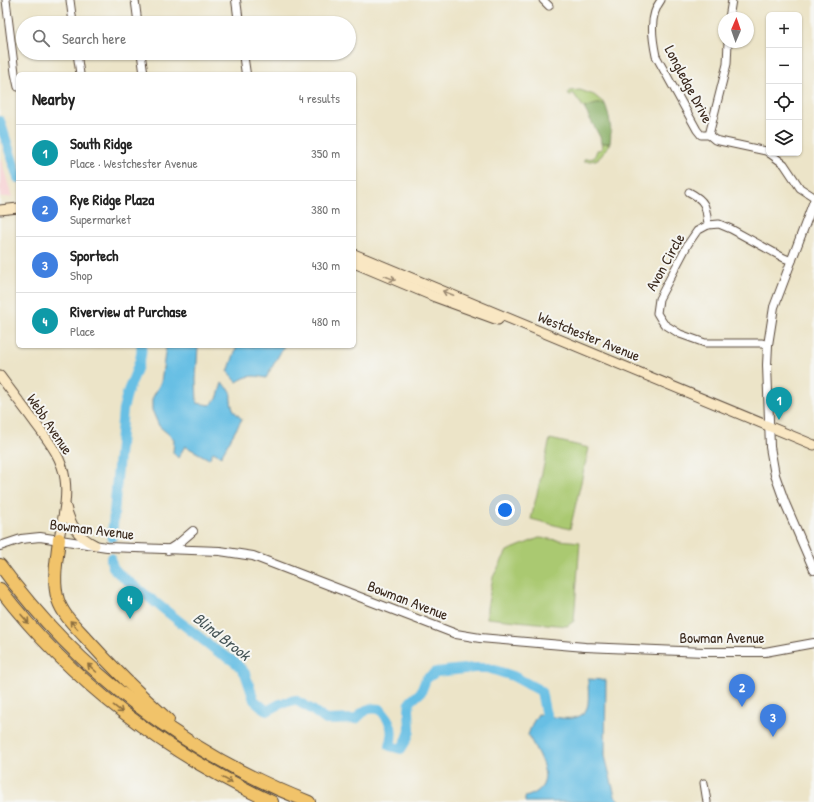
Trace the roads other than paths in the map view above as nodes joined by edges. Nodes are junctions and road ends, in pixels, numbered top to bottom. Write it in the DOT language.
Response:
graph roads {
  1 [pos="6,0"];
  2 [pos="70,0"];
  3 [pos="135,0"];
  4 [pos="236,0"];
  5 [pos="542,0"];
  6 [pos="661,0"];
  7 [pos="732,0"];
  8 [pos="549,6"];
  9 [pos="730,12"];
  10 [pos="72,16"];
  11 [pos="137,16"];
  12 [pos="238,16"];
  13 [pos="728,48"];
  14 [pos="78,60"];
  15 [pos="142,60"];
  16 [pos="244,60"];
  17 [pos="80,72"];
  18 [pos="144,72"];
  19 [pos="246,72"];
  20 [pos="16,78"];
  21 [pos="709,135"];
  22 [pos="766,151"];
  23 [pos="773,156"];
  24 [pos="689,192"];
  25 [pos="814,197"];
  26 [pos="814,201"];
  27 [pos="0,203"];
  28 [pos="16,205"];
  29 [pos="16,205"];
  30 [pos="0,210"];
  31 [pos="708,225"];
  32 [pos="356,255"];
  33 [pos="792,262"];
  34 [pos="356,264"];
  35 [pos="768,345"];
  36 [pos="0,376"];
  37 [pos="769,429"];
  38 [pos="814,444"];
  39 [pos="814,450"];
  40 [pos="65,504"];
  41 [pos="193,531"];
  42 [pos="59,539"];
  43 [pos="95,545"];
  44 [pos="0,546"];
  45 [pos="168,550"];
  46 [pos="0,565"];
  47 [pos="814,570"];
  48 [pos="0,589"];
  49 [pos="814,643"];
  50 [pos="202,750"];
  51 [pos="704,783"];
  52 [pos="272,802"];
  53 [pos="309,802"];
  54 [pos="707,802"];
  1 -- 20 [label="street"];
  2 -- 10 [label="street"];
  3 -- 11 [label="street"];
  4 -- 12 [label="street"];
  5 -- 8 [label="street"];
  6 -- 21 [label="street, Longledge Drive"];
  7 -- 9 [label="street"];
  13 -- 21 [label="street"];
  14 -- 17 [label="street"];
  15 -- 18 [label="street"];
  16 -- 19 [label="street"];
  21 -- 22 [label="street, Longledge Drive"];
  23 -- 25 [label="street, Longledge Drive"];
  24 -- 31 [label="street"];
  26 -- 33 [label="street"];
  27 -- 28 [label="main road"];
  29 -- 30 [label="main road"];
  31 -- 33 [label="street"];
  31 -- 35 [label="street, Avon Circle"];
  37 -- 32 [label="main road, Westchester Avenue, one-way"];
  33 -- 35 [label="street"];
  34 -- 37 [label="main road, Westchester Avenue, one-way"];
  35 -- 37 [label="street"];
  36 -- 40 [label="main road, Webb Avenue"];
  37 -- 38 [label="main road, Westchester Avenue"];
  37 -- 39 [label="main road, Westchester Avenue"];
  37 -- 47 [label="street"];
  40 -- 42 [label="main road, Webb Avenue"];
  40 -- 43 [label="main road"];
  41 -- 45 [label="street"];
  42 -- 43 [label="street, Bowman Avenue"];
  42 -- 44 [label="street, Bowman Avenue"];
  50 -- 42 [label="highway, one-way"];
  43 -- 45 [label="street, Bowman Avenue"];
  45 -- 49 [label="street, Bowman Avenue"];
  50 -- 46 [label="highway, one-way"];
  48 -- 52 [label="highway, one-way"];
  50 -- 53 [label="highway"];
  51 -- 54 [label="street"];
}
